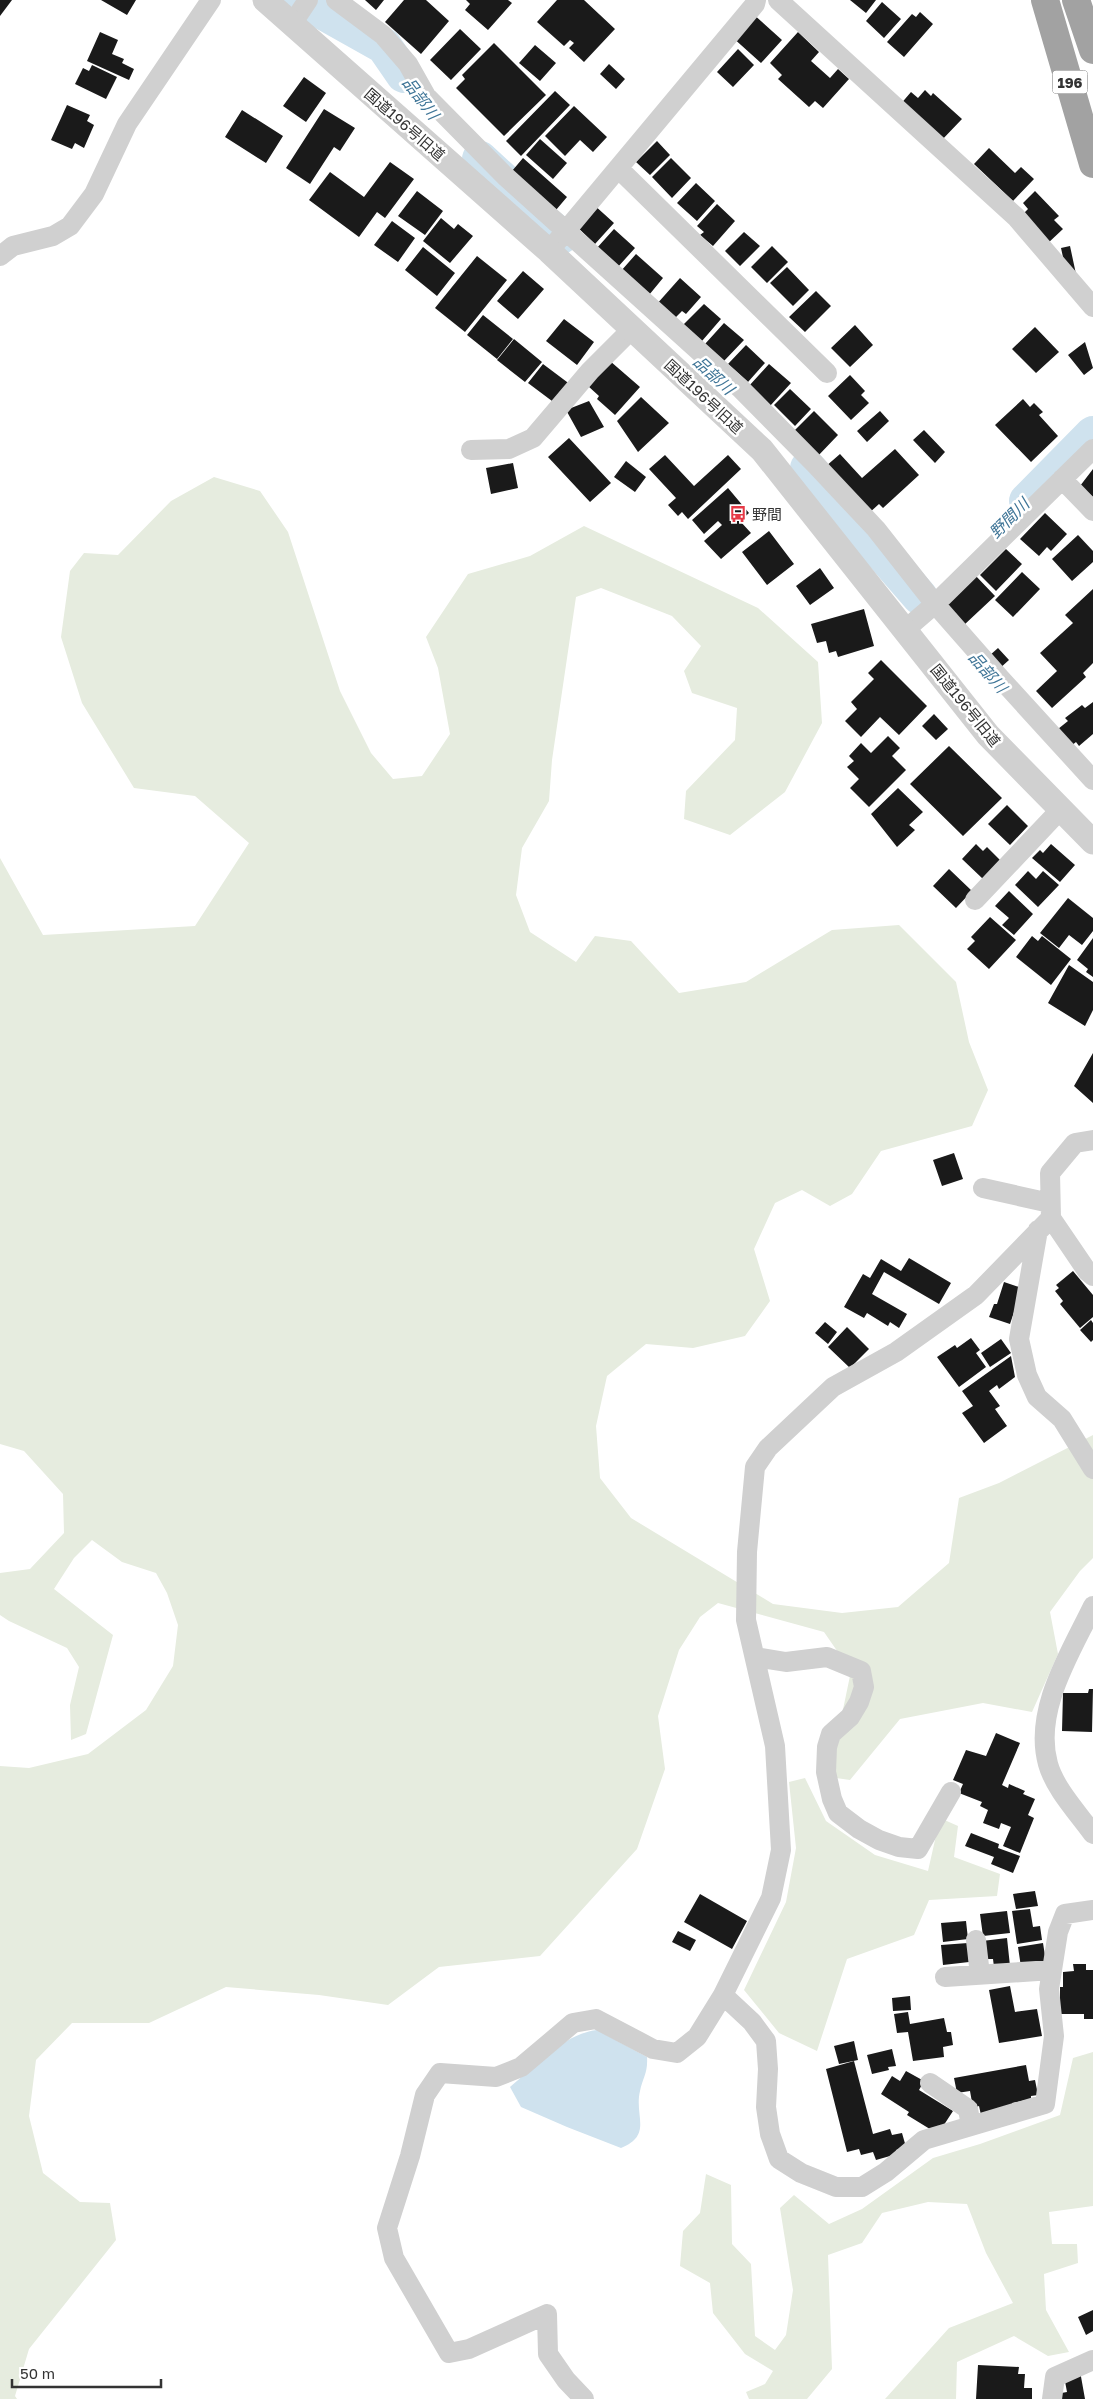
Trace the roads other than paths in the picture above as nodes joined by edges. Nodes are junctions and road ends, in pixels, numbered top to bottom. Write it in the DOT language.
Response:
graph roads {
  1 [pos="211,0"];
  2 [pos="265,0"];
  3 [pos="308,0"];
  4 [pos="336,0"];
  5 [pos="756,0"];
  6 [pos="778,0"];
  7 [pos="1045,0"];
  8 [pos="1076,0"];
  9 [pos="293,24"];
  10 [pos="1093,50"];
  11 [pos="1093,164"];
  12 [pos="618,168"];
  13 [pos="566,229"];
  14 [pos="549,251"];
  15 [pos="0,256"];
  16 [pos="1093,307"];
  17 [pos="632,329"];
  18 [pos="827,373"];
  19 [pos="1093,449"];
  20 [pos="470,450"];
  21 [pos="1062,479"];
  22 [pos="1093,511"];
  23 [pos="935,604"];
  24 [pos="906,629"];
  25 [pos="1093,780"];
  26 [pos="1061,809"];
  27 [pos="1093,842"];
  28 [pos="975,900"];
  29 [pos="1093,1140"];
  30 [pos="983,1188"];
  31 [pos="1046,1217"];
  32 [pos="1093,1276"];
  33 [pos="1093,1469"];
  34 [pos="1093,1606"];
  35 [pos="755,1657"];
  36 [pos="951,1792"];
  37 [pos="1093,1834"];
  38 [pos="1093,1910"];
  39 [pos="976,1940"];
  40 [pos="1052,1970"];
  41 [pos="980,1975"];
  42 [pos="945,1977"];
  43 [pos="723,1995"];
  44 [pos="930,2082"];
  45 [pos="971,2126"];
  46 [pos="1093,2360"];
  47 [pos="584,2399"];
  48 [pos="1052,2399"];
  1 -- 15 [label="street"];
  2 -- 9 [label="street, 国道196号旧道"];
  3 -- 9 [label="street"];
  4 -- 13 [label="street"];
  5 -- 12 [label="street"];
  6 -- 16 [label="street"];
  7 -- 11 [label="highway, 196"];
  8 -- 10 [label="highway, 196"];
  9 -- 14 [label="street, 国道196号旧道"];
  12 -- 13 [label="street"];
  12 -- 18 [label="street"];
  13 -- 14 [label="street"];
  13 -- 23 [label="street"];
  14 -- 17 [label="street, 国道196号旧道"];
  17 -- 20 [label="street"];
  17 -- 24 [label="street, 国道196号旧道"];
  19 -- 21 [label="street"];
  21 -- 22 [label="street"];
  21 -- 23 [label="street"];
  23 -- 24 [label="street"];
  23 -- 25 [label="street"];
  24 -- 26 [label="street, 国道196号旧道"];
  26 -- 27 [label="street, 国道196号旧道"];
  26 -- 28 [label="street"];
  29 -- 31 [label="street"];
  30 -- 31 [label="street"];
  31 -- 32 [label="street"];
  31 -- 33 [label="street"];
  31 -- 35 [label="street"];
  34 -- 37 [label="street"];
  35 -- 36 [label="street"];
  35 -- 43 [label="street"];
  38 -- 40 [label="street"];
  39 -- 41 [label="street"];
  40 -- 41 [label="street"];
  40 -- 45 [label="street"];
  41 -- 42 [label="street"];
  43 -- 45 [label="street"];
  43 -- 47 [label="street"];
  44 -- 45 [label="street"];
  46 -- 48 [label="street"];
}
